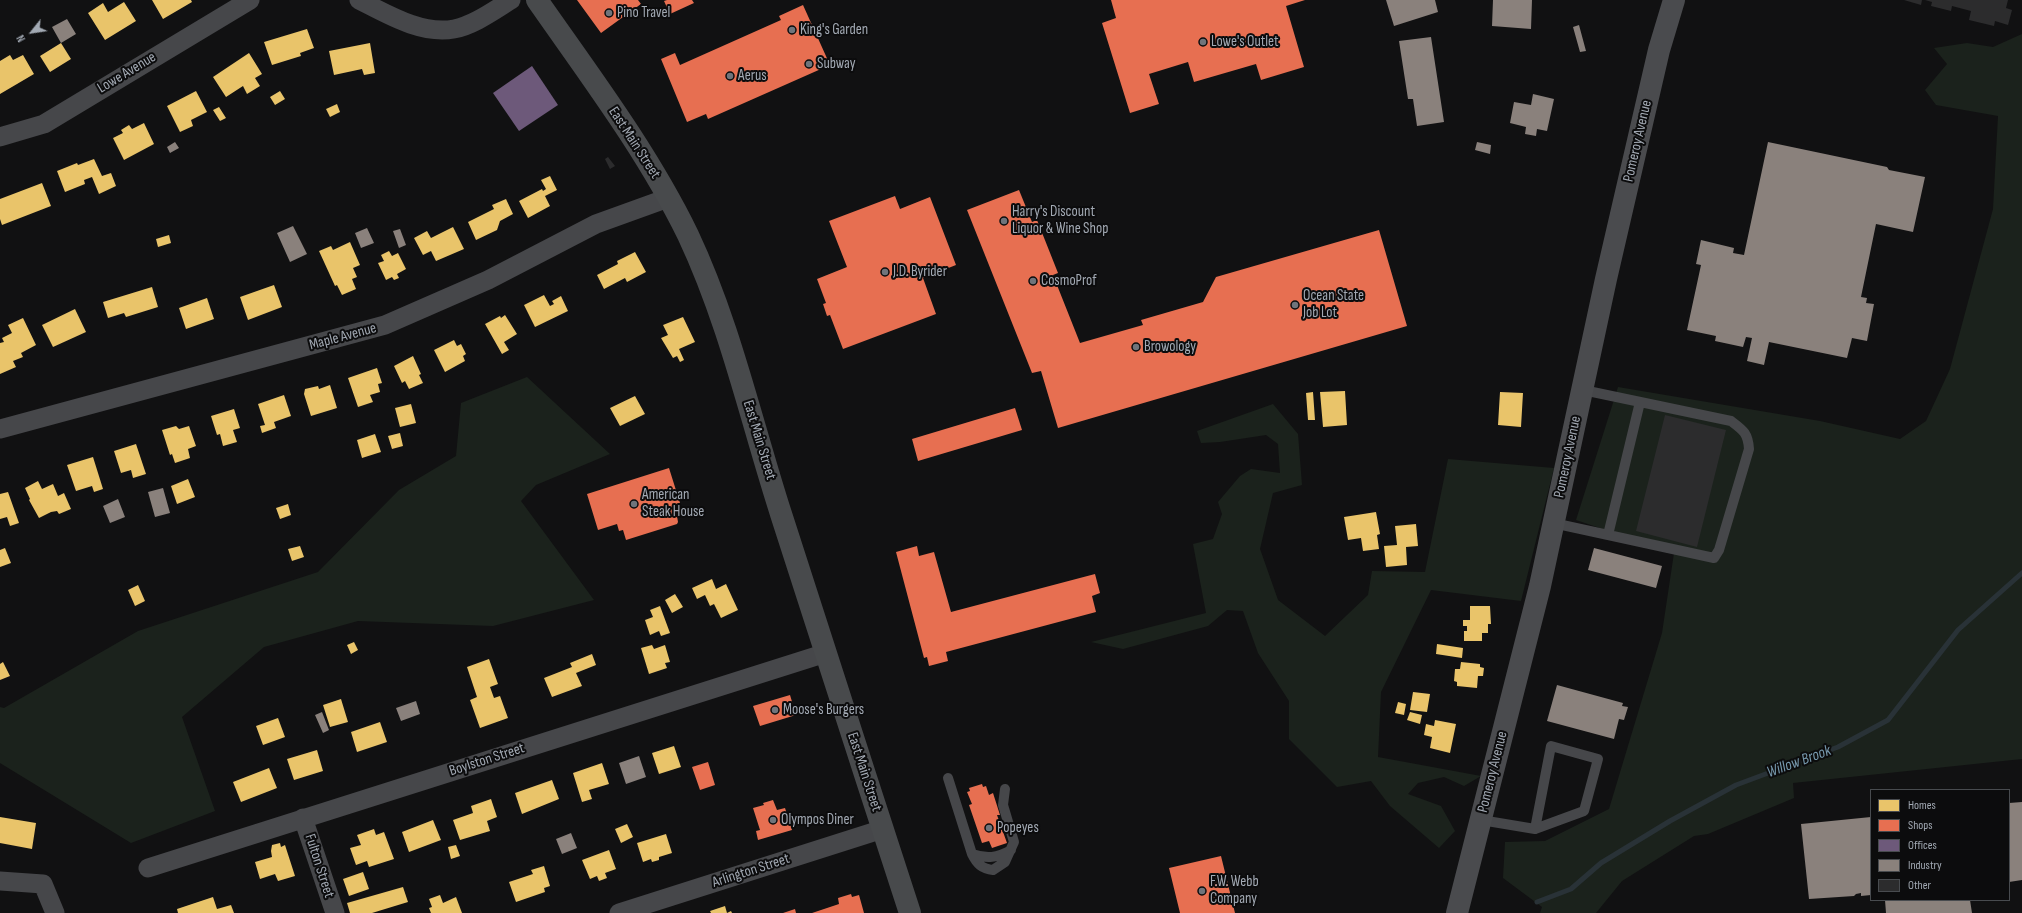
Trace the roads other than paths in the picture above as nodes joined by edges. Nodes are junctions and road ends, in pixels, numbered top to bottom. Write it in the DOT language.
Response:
graph roads {
  1 [pos="250,0"];
  2 [pos="359,0"];
  3 [pos="511,0"];
  4 [pos="537,0"];
  5 [pos="1674,0"];
  6 [pos="0,137"];
  7 [pos="668,198"];
  8 [pos="1583,390"];
  9 [pos="1640,402"];
  10 [pos="0,429"];
  11 [pos="1554,523"];
  12 [pos="1608,535"];
  13 [pos="826,653"];
  14 [pos="948,778"];
  15 [pos="1005,789"];
  16 [pos="303,818"];
  17 [pos="1481,820"];
  18 [pos="883,829"];
  19 [pos="1535,829"];
  20 [pos="148,868"];
  21 [pos="0,881"];
  22 [pos="55,913"];
  23 [pos="335,913"];
  24 [pos="619,913"];
  25 [pos="910,913"];
  26 [pos="1457,913"];
  1 -- 6 [label="street, Lowe Avenue"];
  2 -- 3 [label="street"];
  4 -- 7 [label="main road, East Main Street"];
  5 -- 8 [label="main road, Pomeroy Avenue"];
  7 -- 10 [label="street, Maple Avenue"];
  7 -- 13 [label="main road, East Main Street"];
  8 -- 9 [label="lane"];
  8 -- 11 [label="main road, Pomeroy Avenue"];
  9 -- 12 [label="lane"];
  9 -- 12 [label="lane"];
  11 -- 12 [label="lane"];
  11 -- 17 [label="main road, Pomeroy Avenue"];
  13 -- 16 [label="street, Boylston Street"];
  13 -- 18 [label="main road, East Main Street"];
  14 -- 15 [label="lane"];
  16 -- 20 [label="street, Boylston Street"];
  16 -- 23 [label="street, Fulton Street"];
  17 -- 19 [label="lane"];
  17 -- 26 [label="main road, Pomeroy Avenue"];
  18 -- 24 [label="street, Arlington Street"];
  18 -- 25 [label="main road, East Main Street"];
  19 -- 19 [label="lane"];
  21 -- 22 [label="street"];
}
